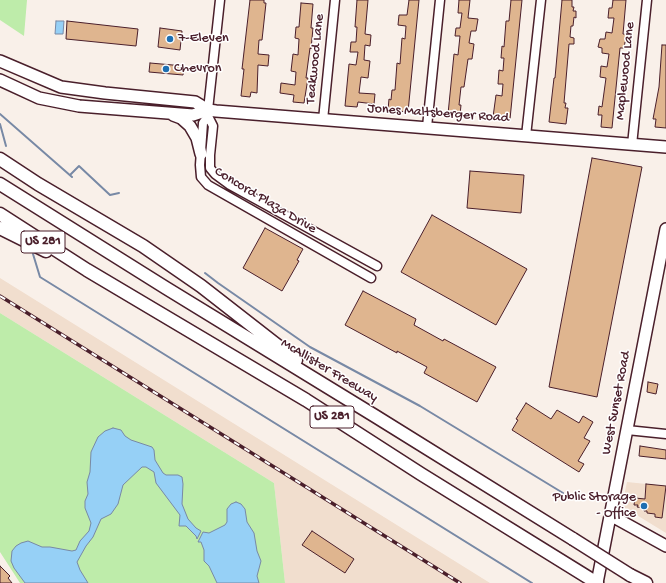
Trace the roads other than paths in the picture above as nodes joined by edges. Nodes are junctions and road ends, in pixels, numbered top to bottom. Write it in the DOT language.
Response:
graph roads {
  1 [pos="220,0"];
  2 [pos="335,0"];
  3 [pos="440,0"];
  4 [pos="541,0"];
  5 [pos="646,0"];
  6 [pos="0,62"];
  7 [pos="36,77"];
  8 [pos="0,80"];
  9 [pos="29,93"];
  10 [pos="168,113"];
  11 [pos="208,113"];
  12 [pos="323,120"];
  13 [pos="427,127"];
  14 [pos="526,136"];
  15 [pos="632,145"];
  16 [pos="666,147"];
  17 [pos="201,154"];
  18 [pos="0,158"];
  19 [pos="0,184"];
  20 [pos="0,214"];
  21 [pos="0,228"];
  22 [pos="666,229"];
  23 [pos="377,266"];
  24 [pos="87,270"];
  25 [pos="371,278"];
  26 [pos="341,395"];
  27 [pos="627,430"];
  28 [pos="666,434"];
  29 [pos="610,515"];
  30 [pos="666,546"];
  31 [pos="630,575"];
  32 [pos="597,583"];
  33 [pos="642,583"];
  34 [pos="646,583"];
  1 -- 11 [label="street"];
  2 -- 12 [label="street, Teakwood Lane"];
  3 -- 13 [label="street"];
  4 -- 14 [label="street"];
  5 -- 15 [label="street, Maplewood Lane"];
  6 -- 7 [label="main road, Jones Maltsberger Road"];
  7 -- 9 [label="main road"];
  7 -- 11 [label="main road, Jones Maltsberger Road"];
  8 -- 9 [label="main road, Jones Maltsberger Road"];
  9 -- 10 [label="main road, Jones Maltsberger Road"];
  10 -- 11 [label="main road, Jones Maltsberger Road"];
  10 -- 17 [label="main road"];
  11 -- 12 [label="main road, Jones Maltsberger Road"];
  11 -- 17 [label="street, Concord Plaza Drive"];
  11 -- 23 [label="street, Concord Plaza Drive"];
  12 -- 13 [label="main road, Jones Maltsberger Road"];
  13 -- 14 [label="main road, Jones Maltsberger Road"];
  14 -- 15 [label="main road, Jones Maltsberger Road"];
  15 -- 16 [label="main road, Jones Maltsberger Road"];
  17 -- 25 [label="street, Concord Plaza Drive"];
  18 -- 26 [label="highway"];
  19 -- 26 [label="highway, McAllister Freeway / US 281"];
  20 -- 24 [label="highway, US 281"];
  21 -- 24 [label="highway"];
  22 -- 27 [label="main road, West Sunset Road"];
  24 -- 32 [label="highway, US 281"];
  26 -- 31 [label="highway, McAllister Freeway / US 281, bridge"];
  27 -- 28 [label="street"];
  27 -- 29 [label="main road, West Sunset Road"];
  29 -- 30 [label="main road"];
  29 -- 32 [label="main road, West Sunset Road"];
  31 -- 33 [label="highway, McAllister Freeway / US 281"];
  31 -- 34 [label="highway"];
}
